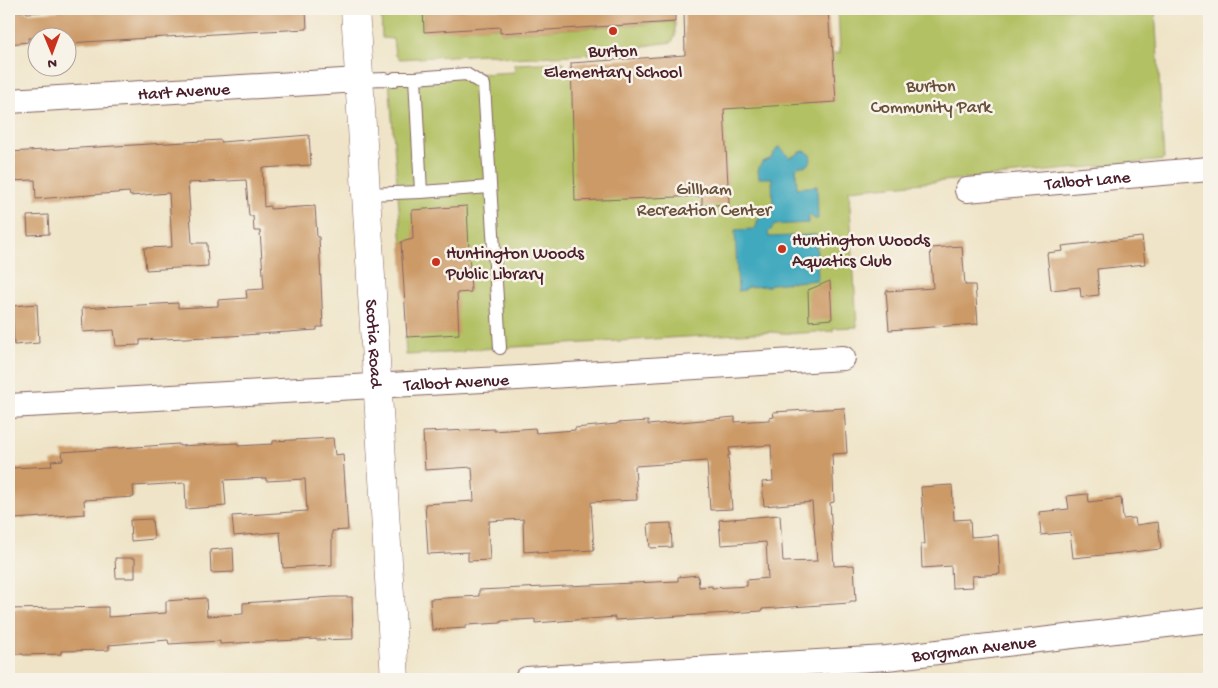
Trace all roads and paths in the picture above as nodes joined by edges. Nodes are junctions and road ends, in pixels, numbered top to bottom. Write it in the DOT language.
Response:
graph roads {
  1 [pos="355,9"];
  2 [pos="415,78"];
  3 [pos="359,80"];
  4 [pos="9,101"];
  5 [pos="1209,169"];
  6 [pos="490,187"];
  7 [pos="967,190"];
  8 [pos="421,192"];
  9 [pos="366,194"];
  10 [pos="500,348"];
  11 [pos="842,358"];
  12 [pos="378,385"];
  13 [pos="9,406"];
  14 [pos="1209,620"];
  15 [pos="395,679"];
  16 [pos="527,679"];
  1 -- 3 [label="street, Scotia Road"];
  2 -- 3 [label="lane"];
  2 -- 6 [label="lane"];
  2 -- 8 [label="lane"];
  3 -- 4 [label="street, Hart Avenue"];
  3 -- 9 [label="street, Scotia Road"];
  5 -- 7 [label="street, Talbot Lane"];
  6 -- 8 [label="lane"];
  6 -- 10 [label="lane"];
  8 -- 9 [label="lane"];
  9 -- 12 [label="street, Scotia Road"];
  11 -- 12 [label="street, Talbot Avenue"];
  12 -- 13 [label="street, Talbot Avenue"];
  12 -- 15 [label="street, Scotia Road"];
  14 -- 16 [label="street, Borgman Avenue"];
}
